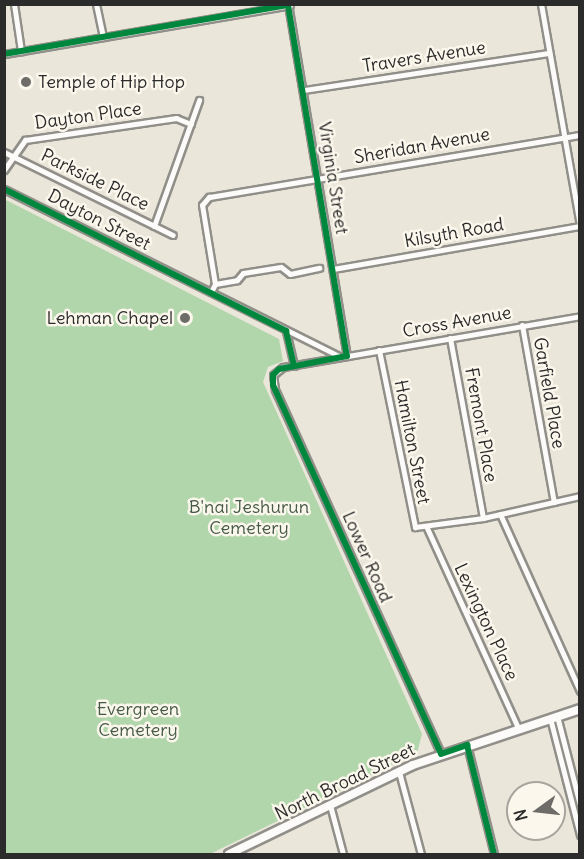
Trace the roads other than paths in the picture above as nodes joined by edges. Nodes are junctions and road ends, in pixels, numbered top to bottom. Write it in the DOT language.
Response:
graph roads {
  1 [pos="14,4"];
  2 [pos="96,4"];
  3 [pos="541,4"];
  4 [pos="290,5"];
  5 [pos="103,37"];
  6 [pos="21,51"];
  7 [pos="549,53"];
  8 [pos="4,54"];
  9 [pos="304,90"];
  10 [pos="199,100"];
  11 [pos="191,124"];
  12 [pos="579,135"];
  13 [pos="564,137"];
  14 [pos="4,152"];
  15 [pos="13,156"];
  16 [pos="4,170"];
  17 [pos="318,179"];
  18 [pos="4,189"];
  19 [pos="154,226"];
  20 [pos="579,226"];
  21 [pos="173,236"];
  22 [pos="318,268"];
  23 [pos="333,269"];
  24 [pos="215,284"];
  25 [pos="211,292"];
  26 [pos="579,316"];
  27 [pos="522,326"];
  28 [pos="286,331"];
  29 [pos="450,338"];
  30 [pos="379,350"];
  31 [pos="348,356"];
  32 [pos="340,357"];
  33 [pos="294,366"];
  34 [pos="275,372"];
  35 [pos="579,496"];
  36 [pos="554,501"];
  37 [pos="500,514"];
  38 [pos="483,518"];
  39 [pos="426,528"];
  40 [pos="579,691"];
  41 [pos="579,709"];
  42 [pos="553,717"];
  43 [pos="518,728"];
  44 [pos="467,745"];
  45 [pos="441,754"];
  46 [pos="571,770"];
  47 [pos="399,772"];
  48 [pos="563,772"];
  49 [pos="579,804"];
  50 [pos="330,806"];
  51 [pos="577,817"];
  52 [pos="579,836"];
  53 [pos="230,855"];
  54 [pos="343,855"];
  55 [pos="421,855"];
  56 [pos="494,855"];
  1 -- 6 [label="street"];
  2 -- 5 [label="street"];
  3 -- 7 [label="street"];
  4 -- 5 [label="street"];
  4 -- 9 [label="street, Virginia Street"];
  5 -- 6 [label="street"];
  6 -- 8 [label="street"];
  7 -- 9 [label="street, Travers Avenue"];
  7 -- 13 [label="street"];
  9 -- 17 [label="street, Virginia Street"];
  10 -- 11 [label="street"];
  11 -- 15 [label="street, Dayton Place"];
  11 -- 19 [label="street"];
  12 -- 13 [label="street, Sheridan Avenue"];
  13 -- 17 [label="street, Sheridan Avenue"];
  13 -- 20 [label="street"];
  14 -- 15 [label="street, Parkside Place"];
  15 -- 16 [label="street, Dayton Place"];
  15 -- 19 [label="street, Parkside Place"];
  17 -- 23 [label="street, Virginia Street"];
  17 -- 24 [label="street, Sheridan Avenue"];
  18 -- 25 [label="street, Dayton Street"];
  19 -- 21 [label="street, Parkside Place"];
  20 -- 23 [label="street, Kilsyth Road"];
  22 -- 24 [label="street"];
  23 -- 31 [label="street, Virginia Street"];
  24 -- 25 [label="street"];
  25 -- 28 [label="street"];
  26 -- 27 [label="street, Cross Avenue"];
  27 -- 29 [label="street, Cross Avenue"];
  27 -- 36 [label="street, Garfield Place"];
  28 -- 32 [label="street"];
  28 -- 33 [label="street"];
  29 -- 30 [label="street, Cross Avenue"];
  29 -- 38 [label="street, Fremont Place"];
  30 -- 31 [label="street, Cross Avenue"];
  30 -- 39 [label="street, Hamilton Street"];
  31 -- 32 [label="street, Cross Avenue"];
  32 -- 33 [label="street, Cross Avenue"];
  33 -- 34 [label="street, Cross Avenue"];
  34 -- 45 [label="street, Lower Road"];
  35 -- 36 [label="street"];
  36 -- 37 [label="street"];
  37 -- 38 [label="street"];
  37 -- 40 [label="street"];
  38 -- 39 [label="street"];
  39 -- 43 [label="street, Lexington Place"];
  41 -- 42 [label="main road, North Broad Street"];
  42 -- 43 [label="main road, North Broad Street"];
  42 -- 46 [label="street"];
  42 -- 48 [label="street"];
  43 -- 44 [label="main road, North Broad Street"];
  44 -- 45 [label="main road, North Broad Street"];
  44 -- 56 [label="street"];
  45 -- 47 [label="main road, North Broad Street"];
  46 -- 48 [label="street"];
  46 -- 49 [label="street"];
  47 -- 50 [label="main road, North Broad Street"];
  47 -- 55 [label="street"];
  48 -- 51 [label="street"];
  50 -- 53 [label="main road, North Broad Street"];
  50 -- 54 [label="street"];
  51 -- 52 [label="street"];
}
